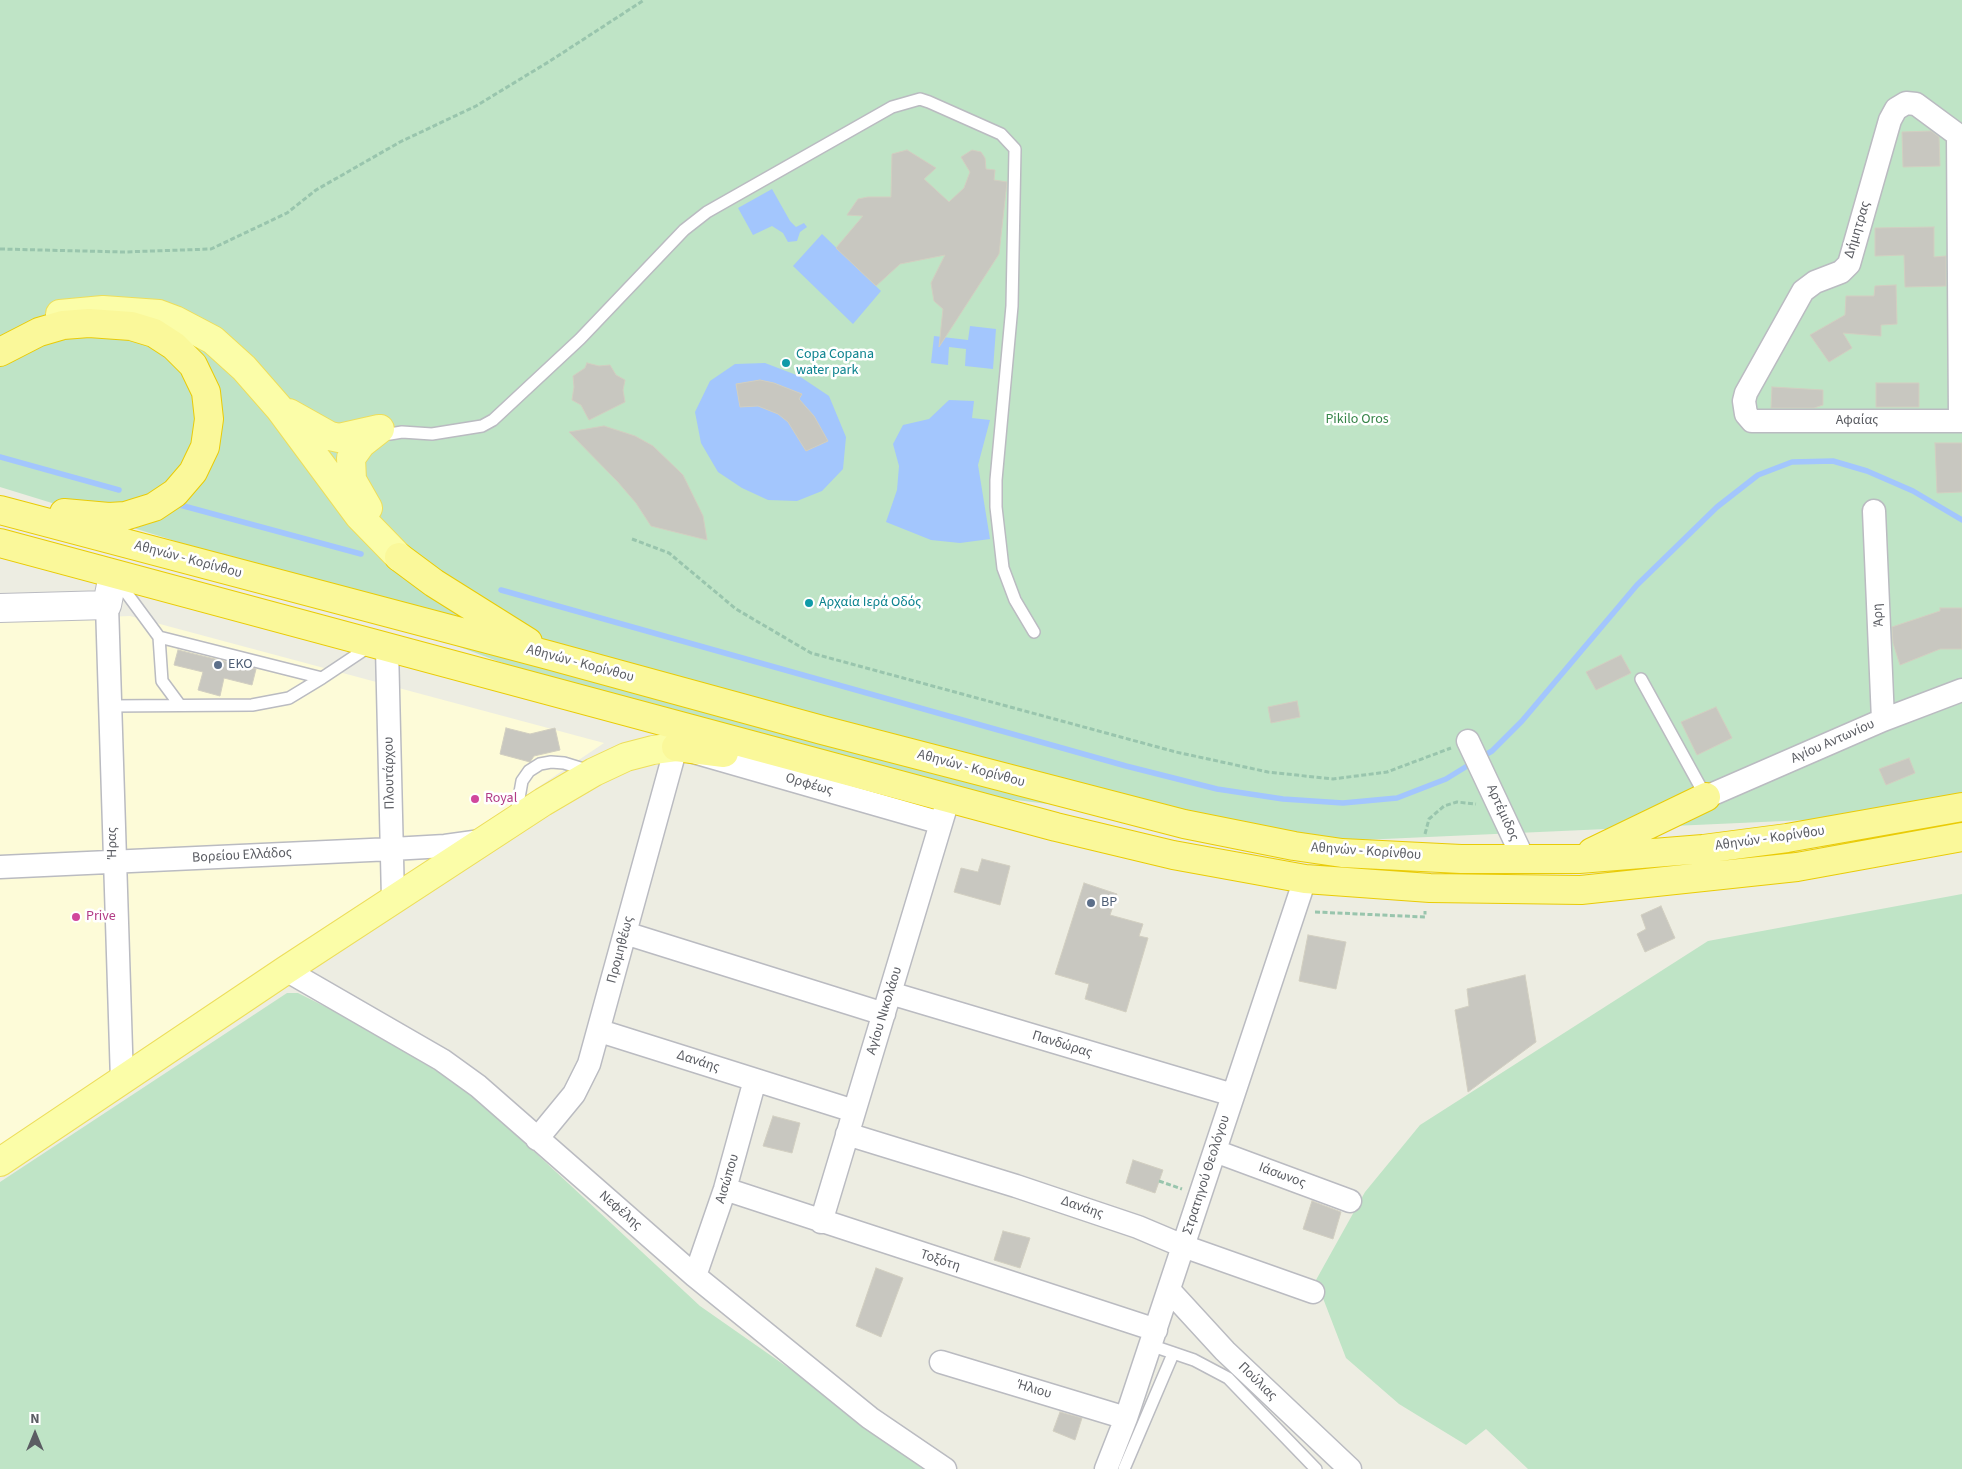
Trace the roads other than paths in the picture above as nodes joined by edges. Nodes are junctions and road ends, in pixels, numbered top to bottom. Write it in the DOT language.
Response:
graph roads {
  1 [pos="1960,137"];
  2 [pos="0,337"];
  3 [pos="0,352"];
  4 [pos="279,408"];
  5 [pos="1961,420"];
  6 [pos="1752,421"];
  7 [pos="380,429"];
  8 [pos="0,505"];
  9 [pos="0,510"];
  10 [pos="1874,511"];
  11 [pos="0,543"];
  12 [pos="399,557"];
  13 [pos="114,575"];
  14 [pos="107,605"];
  15 [pos="0,608"];
  16 [pos="1034,632"];
  17 [pos="159,637"];
  18 [pos="380,646"];
  19 [pos="548,655"];
  20 [pos="322,678"];
  21 [pos="1641,679"];
  22 [pos="1962,690"];
  23 [pos="179,704"];
  24 [pos="110,706"];
  25 [pos="1883,720"];
  26 [pos="1468,741"];
  27 [pos="676,747"];
  28 [pos="838,770"];
  29 [pos="1706,798"];
  30 [pos="1962,807"];
  31 [pos="945,811"];
  32 [pos="1962,837"];
  33 [pos="483,840"];
  34 [pos="392,849"];
  35 [pos="1579,859"];
  36 [pos="1524,860"];
  37 [pos="114,862"];
  38 [pos="0,867"];
  39 [pos="1305,879"];
  40 [pos="393,899"];
  41 [pos="625,933"];
  42 [pos="286,970"];
  43 [pos="890,992"];
  44 [pos="884,1014"];
  45 [pos="600,1031"];
  46 [pos="122,1080"];
  47 [pos="756,1080"];
  48 [pos="1233,1095"];
  49 [pos="854,1111"];
  50 [pos="847,1134"];
  51 [pos="537,1139"];
  52 [pos="1215,1151"];
  53 [pos="0,1162"];
  54 [pos="725,1189"];
  55 [pos="1350,1201"];
  56 [pos="821,1222"];
  57 [pos="1183,1246"];
  58 [pos="695,1276"];
  59 [pos="1169,1290"];
  60 [pos="1313,1292"];
  61 [pos="1153,1337"];
  62 [pos="1172,1354"];
  63 [pos="941,1362"];
  64 [pos="1126,1418"];
  65 [pos="945,1469"];
  66 [pos="1106,1469"];
  67 [pos="1124,1469"];
  68 [pos="1316,1469"];
  69 [pos="1350,1469"];
  1 -- 5 [label="street"];
  1 -- 6 [label="street, Δήμητρας"];
  2 -- 4 [label="main road"];
  3 -- 8 [label="highway"];
  4 -- 7 [label="main road"];
  4 -- 12 [label="main road"];
  5 -- 6 [label="street, Αφαίας"];
  7 -- 12 [label="main road"];
  7 -- 16 [label="lane"];
  9 -- 19 [label="highway, Αθηνών - Κορίνθου"];
  10 -- 25 [label="street, Άρη"];
  11 -- 13 [label="highway"];
  12 -- 19 [label="highway"];
  13 -- 14 [label="street, Ήρας"];
  13 -- 17 [label="lane"];
  13 -- 18 [label="highway"];
  14 -- 15 [label="street"];
  14 -- 24 [label="street, Ήρας"];
  17 -- 20 [label="lane"];
  17 -- 23 [label="lane"];
  18 -- 20 [label="lane"];
  18 -- 28 [label="highway"];
  18 -- 34 [label="street, Πλουτάρχου"];
  19 -- 36 [label="highway, Αθηνών - Κορίνθου"];
  20 -- 23 [label="lane"];
  21 -- 29 [label="lane"];
  22 -- 25 [label="street, Αγίου Αντωνίου"];
  23 -- 24 [label="lane"];
  24 -- 37 [label="street, Ήρας"];
  25 -- 29 [label="street, Αγίου Αντωνίου"];
  26 -- 36 [label="street, Αρτέμιδος"];
  27 -- 28 [label="highway"];
  27 -- 31 [label="street, Ορφέως"];
  27 -- 33 [label="main road"];
  27 -- 41 [label="street, Προμηθέως"];
  28 -- 31 [label="highway"];
  29 -- 35 [label="highway"];
  30 -- 35 [label="highway, Αθηνών - Κορίνθου"];
  31 -- 39 [label="highway"];
  31 -- 43 [label="street, Αγίου Νικολάου"];
  32 -- 39 [label="highway"];
  33 -- 34 [label="street, Βορείου Ελλάδος"];
  33 -- 40 [label="main road"];
  34 -- 37 [label="street, Βορείου Ελλάδος"];
  34 -- 40 [label="street, Πλουτάρχου"];
  35 -- 36 [label="highway, Αθηνών - Κορίνθου"];
  37 -- 38 [label="street, Βορείου Ελλάδος"];
  37 -- 46 [label="street, Ήρας"];
  39 -- 48 [label="street, Στρατηγού Θεολόγου"];
  40 -- 42 [label="main road"];
  41 -- 44 [label="street"];
  41 -- 45 [label="street, Προμηθέως"];
  42 -- 46 [label="main road"];
  42 -- 51 [label="street, Νεφέλης"];
  43 -- 44 [label="street, Αγίου Νικολάου"];
  43 -- 48 [label="street, Πανδώρας"];
  44 -- 49 [label="street, Αγίου Νικολάου"];
  45 -- 47 [label="street, Δανάης"];
  45 -- 51 [label="street, Προμηθέως"];
  46 -- 53 [label="main road"];
  47 -- 49 [label="street, Δανάης"];
  47 -- 54 [label="street, Αισώπου"];
  48 -- 52 [label="street, Στρατηγού Θεολόγου"];
  49 -- 50 [label="street, Αγίου Νικολάου"];
  50 -- 56 [label="street, Αγίου Νικολάου"];
  50 -- 57 [label="street, Δανάης"];
  51 -- 58 [label="street, Νεφέλης"];
  52 -- 55 [label="street, Ιάσωνος"];
  52 -- 57 [label="street, Στρατηγού Θεολόγου"];
  54 -- 56 [label="street, Τοξότη"];
  54 -- 58 [label="street, Αισώπου"];
  56 -- 61 [label="street, Τοξότη"];
  57 -- 59 [label="street, Στρατηγού Θεολόγου"];
  57 -- 60 [label="street, Δανάης"];
  58 -- 65 [label="street, Νεφέλης"];
  59 -- 61 [label="street, Στρατηγού Θεολόγου"];
  59 -- 69 [label="street, Πούλιας"];
  61 -- 62 [label="lane"];
  61 -- 64 [label="street, Στρατηγού Θεολόγου"];
  62 -- 67 [label="lane"];
  62 -- 68 [label="lane"];
  63 -- 64 [label="street, Ήλιου"];
  64 -- 66 [label="street, Στρατηγού Θεολόγου"];
}
